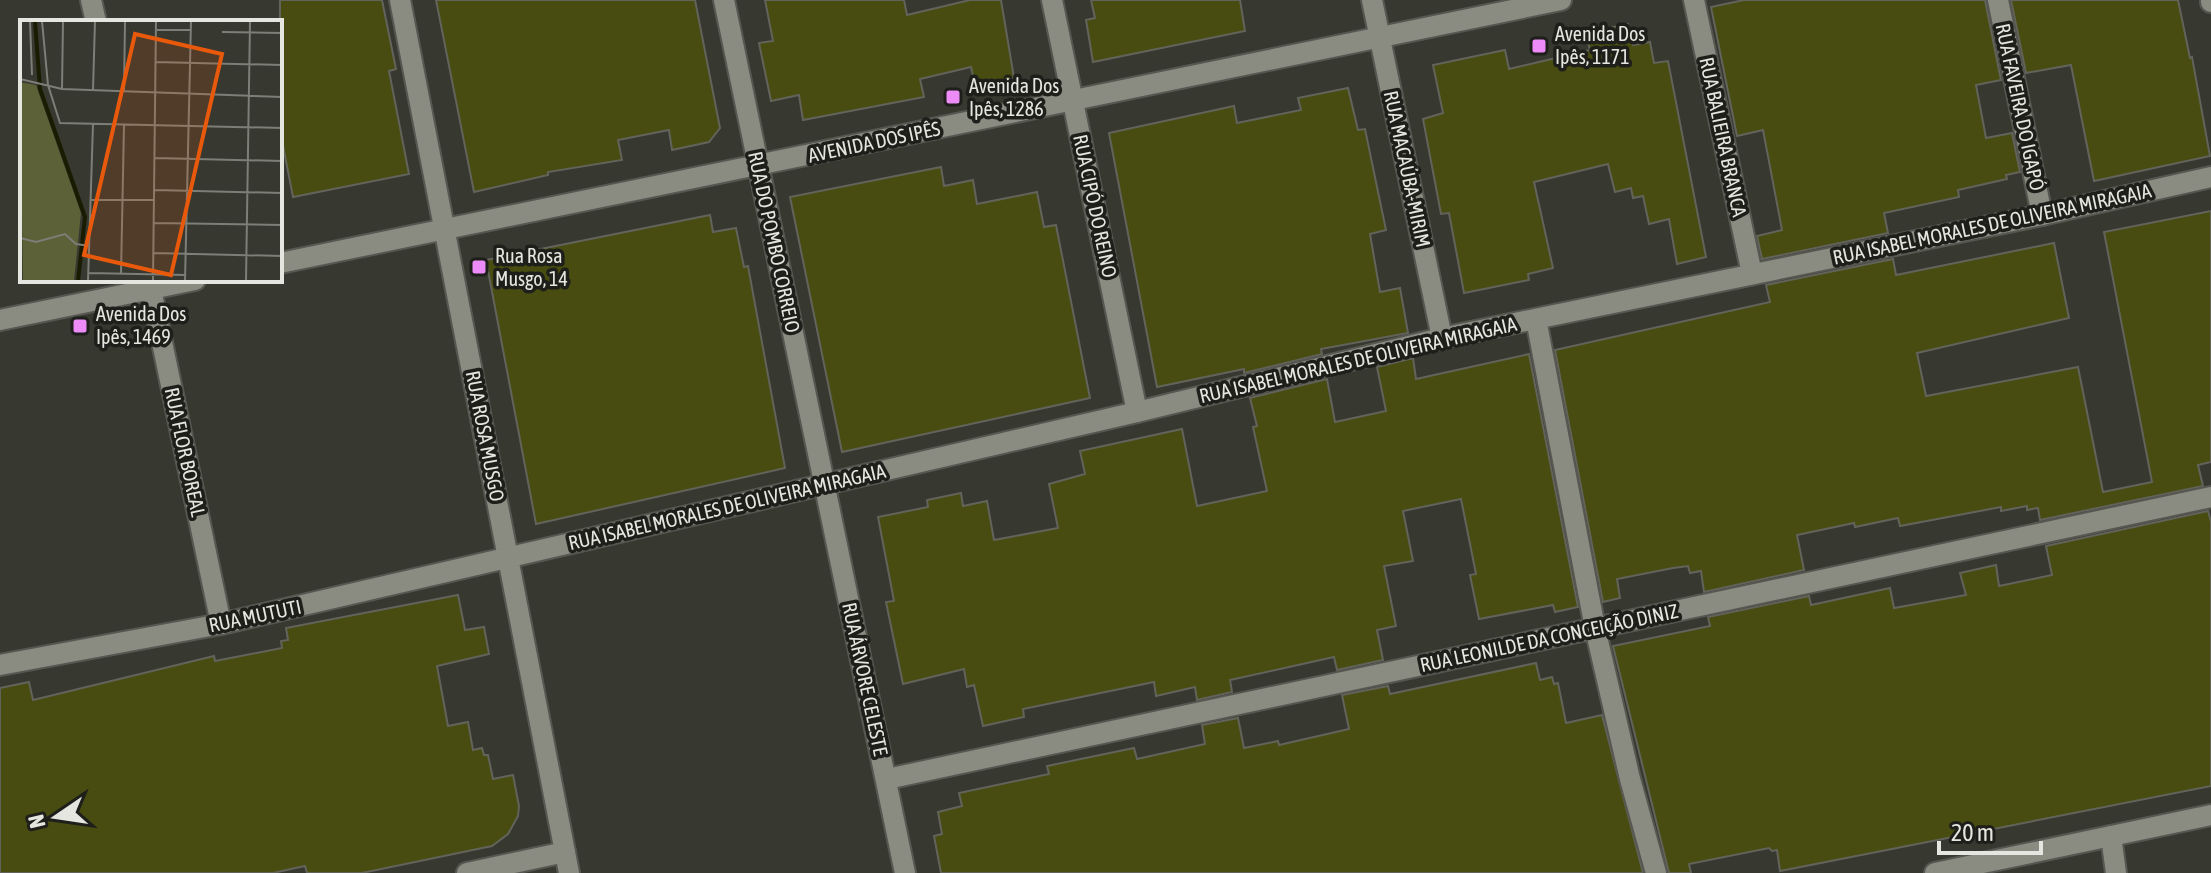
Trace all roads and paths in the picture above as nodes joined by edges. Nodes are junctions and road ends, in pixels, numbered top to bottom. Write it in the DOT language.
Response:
graph roads {
  1 [pos="91,0"];
  2 [pos="400,0"];
  3 [pos="724,0"];
  4 [pos="1052,0"];
  5 [pos="1372,0"];
  6 [pos="1561,0"];
  7 [pos="1694,0"];
  8 [pos="1998,0"];
  9 [pos="96,20"];
  10 [pos="1380,37"];
  11 [pos="1073,101"];
  12 [pos="758,165"];
  13 [pos="2211,177"];
  14 [pos="2042,215"];
  15 [pos="445,230"];
  16 [pos="282,263"];
  17 [pos="1752,274"];
  18 [pos="172,282"];
  19 [pos="150,284"];
  20 [pos="1536,319"];
  21 [pos="0,320"];
  22 [pos="1442,338"];
  23 [pos="1137,412"];
  24 [pos="824,485"];
  25 [pos="2211,497"];
  26 [pos="509,558"];
  27 [pos="221,624"];
  28 [pos="1595,628"];
  29 [pos="0,665"];
  30 [pos="887,779"];
  31 [pos="2211,815"];
  32 [pos="2111,836"];
  33 [pos="567,863"];
  34 [pos="467,873"];
  35 [pos="905,873"];
  36 [pos="1656,873"];
  37 [pos="1935,873"];
  38 [pos="2116,873"];
  1 -- 9 [label="street"];
  2 -- 15 [label="street, RUA ROSA MUSGO"];
  3 -- 12 [label="street, RUA DO POMBO CORREIO"];
  4 -- 11 [label="street, RUA CIPÓ DO REINO"];
  5 -- 10 [label="street, RUA MACAÚBA-MIRIM"];
  6 -- 10 [label="street, AVENIDA DOS IPÊS"];
  7 -- 17 [label="street, RUA BALIEIRA BRANCA"];
  8 -- 14 [label="street, RUA FAVEIRA DO IGAPÓ"];
  10 -- 11 [label="street, AVENIDA DOS IPÊS"];
  10 -- 22 [label="street, RUA MACAÚBA-MIRIM"];
  11 -- 12 [label="street, AVENIDA DOS IPÊS"];
  11 -- 23 [label="street, RUA CIPÓ DO REINO"];
  12 -- 15 [label="street, AVENIDA DOS IPÊS"];
  12 -- 24 [label="street, RUA DO POMBO CORREIO"];
  13 -- 14 [label="street, RUA ISABEL MORALES DE OLIVEIRA MIRAGAIA"];
  14 -- 17 [label="street, RUA ISABEL MORALES DE OLIVEIRA MIRAGAIA"];
  15 -- 16 [label="street, AVENIDA DOS IPÊS"];
  15 -- 26 [label="street, RUA ROSA MUSGO"];
  17 -- 20 [label="street, RUA ISABEL MORALES DE OLIVEIRA MIRAGAIA"];
  18 -- 19 [label="street"];
  19 -- 21 [label="street"];
  19 -- 27 [label="street, RUA FLOR BOREAL"];
  20 -- 22 [label="street, RUA ISABEL MORALES DE OLIVEIRA MIRAGAIA"];
  20 -- 28 [label="street"];
  22 -- 23 [label="street, RUA ISABEL MORALES DE OLIVEIRA MIRAGAIA"];
  23 -- 24 [label="street, RUA ISABEL MORALES DE OLIVEIRA MIRAGAIA"];
  24 -- 26 [label="street, RUA ISABEL MORALES DE OLIVEIRA MIRAGAIA"];
  24 -- 30 [label="street, RUA ÁRVORE CELESTE"];
  25 -- 28 [label="street, RUA LEONILDE DA CONCEIÇÃO DINIZ"];
  26 -- 27 [label="street, RUA MUTUTI"];
  26 -- 33 [label="street, RUA ROSA MUSGO"];
  27 -- 29 [label="street, RUA MUTUTI"];
  28 -- 30 [label="street, RUA LEONILDE DA CONCEIÇÃO DINIZ"];
  28 -- 36 [label="street"];
  30 -- 35 [label="street, RUA ÁRVORE CELESTE"];
  31 -- 32 [label="street"];
  32 -- 37 [label="street"];
  32 -- 38 [label="street"];
  33 -- 34 [label="street"];
}
